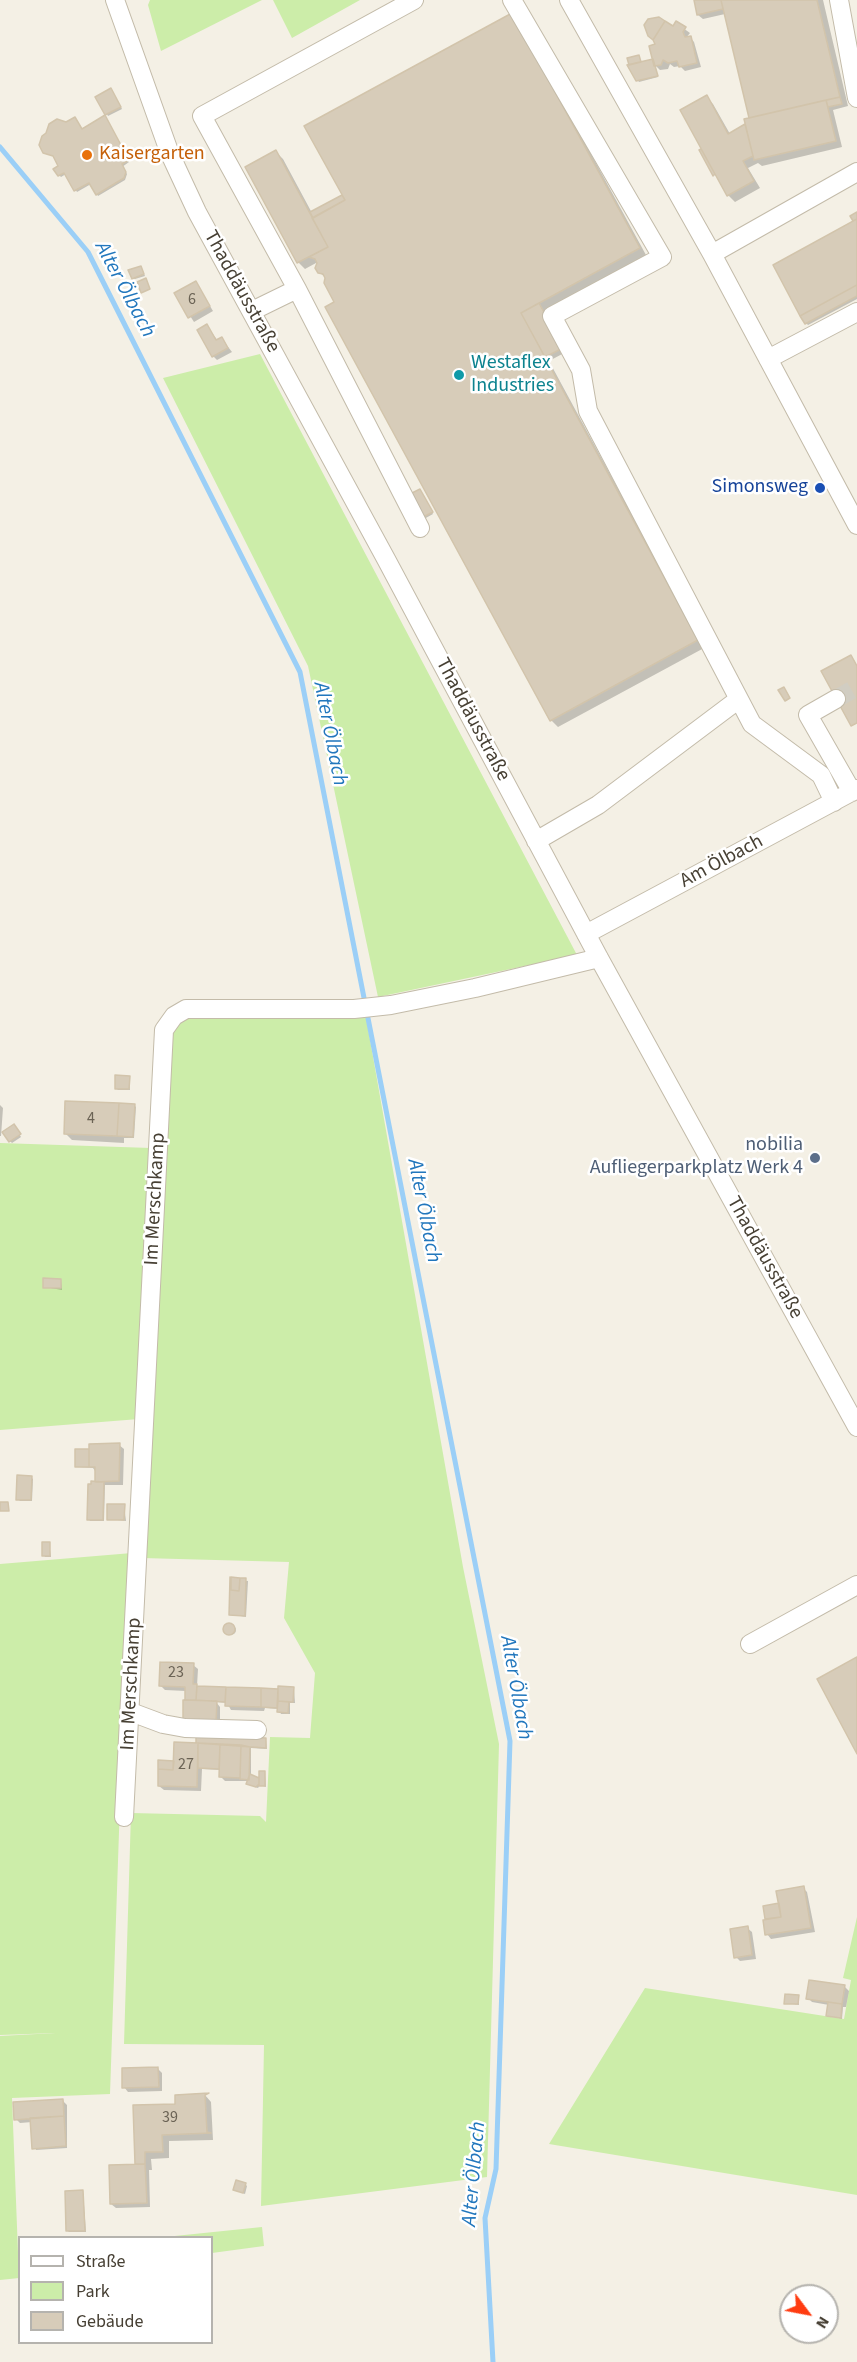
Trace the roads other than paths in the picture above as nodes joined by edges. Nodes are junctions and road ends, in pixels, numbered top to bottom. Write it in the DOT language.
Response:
graph roads {
  1 [pos="115,0"];
  2 [pos="414,0"];
  3 [pos="512,0"];
  4 [pos="569,0"];
  5 [pos="839,0"];
  6 [pos="857,98"];
  7 [pos="857,172"];
  8 [pos="712,254"];
  9 [pos="297,289"];
  10 [pos="252,311"];
  11 [pos="857,312"];
  12 [pos="768,359"];
  13 [pos="855,517"];
  14 [pos="420,528"];
  15 [pos="739,699"];
  16 [pos="836,699"];
  17 [pos="854,791"];
  18 [pos="834,802"];
  19 [pos="536,841"];
  20 [pos="586,934"];
  21 [pos="599,958"];
  22 [pos="857,1427"];
  23 [pos="857,1585"];
  24 [pos="750,1644"];
  25 [pos="131,1712"];
  26 [pos="258,1730"];
  27 [pos="124,1816"];
  1 -- 10 [label="street, Thaddäusstraße"];
  2 -- 9 [label="street"];
  3 -- 15 [label="street"];
  4 -- 8 [label="street"];
  5 -- 6 [label="street"];
  7 -- 8 [label="street"];
  8 -- 12 [label="street"];
  9 -- 10 [label="street"];
  9 -- 14 [label="street"];
  10 -- 19 [label="street, Thaddäusstraße"];
  11 -- 12 [label="street"];
  12 -- 13 [label="street"];
  15 -- 18 [label="street"];
  15 -- 19 [label="street"];
  16 -- 17 [label="street"];
  17 -- 18 [label="street, Am Ölbach"];
  18 -- 20 [label="street, Am Ölbach"];
  19 -- 20 [label="street, Thaddäusstraße"];
  20 -- 21 [label="street, Thaddäusstraße"];
  21 -- 22 [label="street, Thaddäusstraße"];
  21 -- 25 [label="street, Im Merschkamp"];
  23 -- 24 [label="street"];
  25 -- 26 [label="street"];
  25 -- 27 [label="street, Im Merschkamp"];
}
